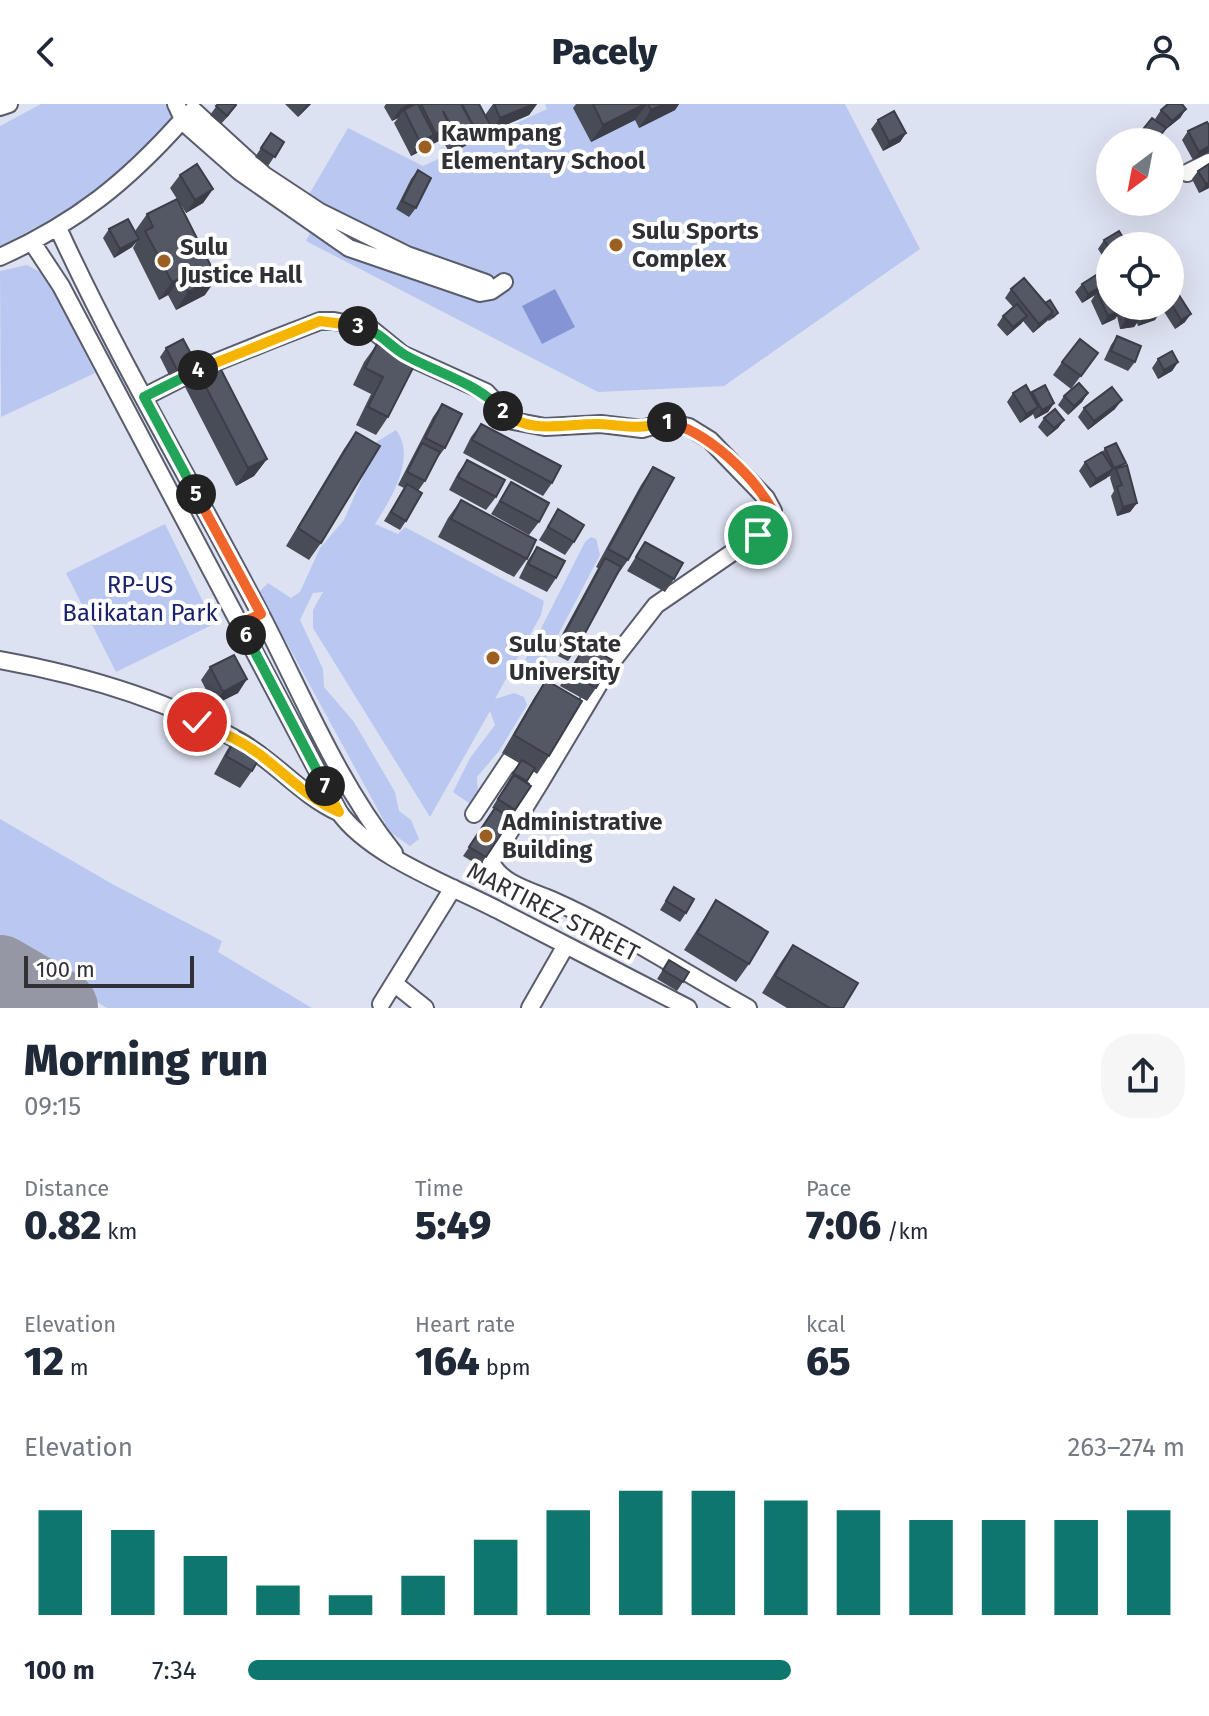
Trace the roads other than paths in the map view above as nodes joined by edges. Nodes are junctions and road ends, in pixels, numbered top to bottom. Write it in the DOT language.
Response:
graph roads {
  1 [pos="9,104"];
  2 [pos="0,107"];
  3 [pos="187,112"];
  4 [pos="1209,162"];
  5 [pos="1187,173"];
  6 [pos="58,228"];
  7 [pos="32,242"];
  8 [pos="0,257"];
  9 [pos="398,259"];
  10 [pos="113,339"];
  11 [pos="94,348"];
  12 [pos="144,397"];
  13 [pos="261,614"];
  14 [pos="241,623"];
  15 [pos="0,660"];
  16 [pos="541,781"];
  17 [pos="339,812"];
  18 [pos="474,814"];
  19 [pos="375,830"];
  20 [pos="397,857"];
  21 [pos="453,888"];
  22 [pos="565,947"];
  23 [pos="395,984"];
  24 [pos="381,1004"];
  25 [pos="425,1008"];
  26 [pos="530,1008"];
  27 [pos="688,1008"];
  28 [pos="748,1008"];
  1 -- 2 [label="street"];
  3 -- 6 [label="street"];
  3 -- 9 [label="street"];
  4 -- 5 [label="street"];
  6 -- 7 [label="street"];
  6 -- 10 [label="street"];
  7 -- 8 [label="street"];
  7 -- 11 [label="street"];
  9 -- 9 [label="street"];
  10 -- 11 [label="street"];
  10 -- 12 [label="street"];
  11 -- 14 [label="street"];
  12 -- 13 [label="street"];
  12 -- 16 [label="street"];
  13 -- 14 [label="street"];
  13 -- 19 [label="street"];
  14 -- 17 [label="street"];
  15 -- 17 [label="street"];
  16 -- 18 [label="street"];
  16 -- 28 [label="street"];
  17 -- 19 [label="street"];
  17 -- 20 [label="street, MARTIREZ STREET"];
  19 -- 20 [label="street"];
  20 -- 21 [label="street, MARTIREZ STREET"];
  21 -- 22 [label="street, MARTIREZ STREET"];
  21 -- 23 [label="street"];
  22 -- 26 [label="street"];
  22 -- 27 [label="street, MARTIREZ STREET"];
  23 -- 24 [label="street"];
  23 -- 25 [label="street"];
}
